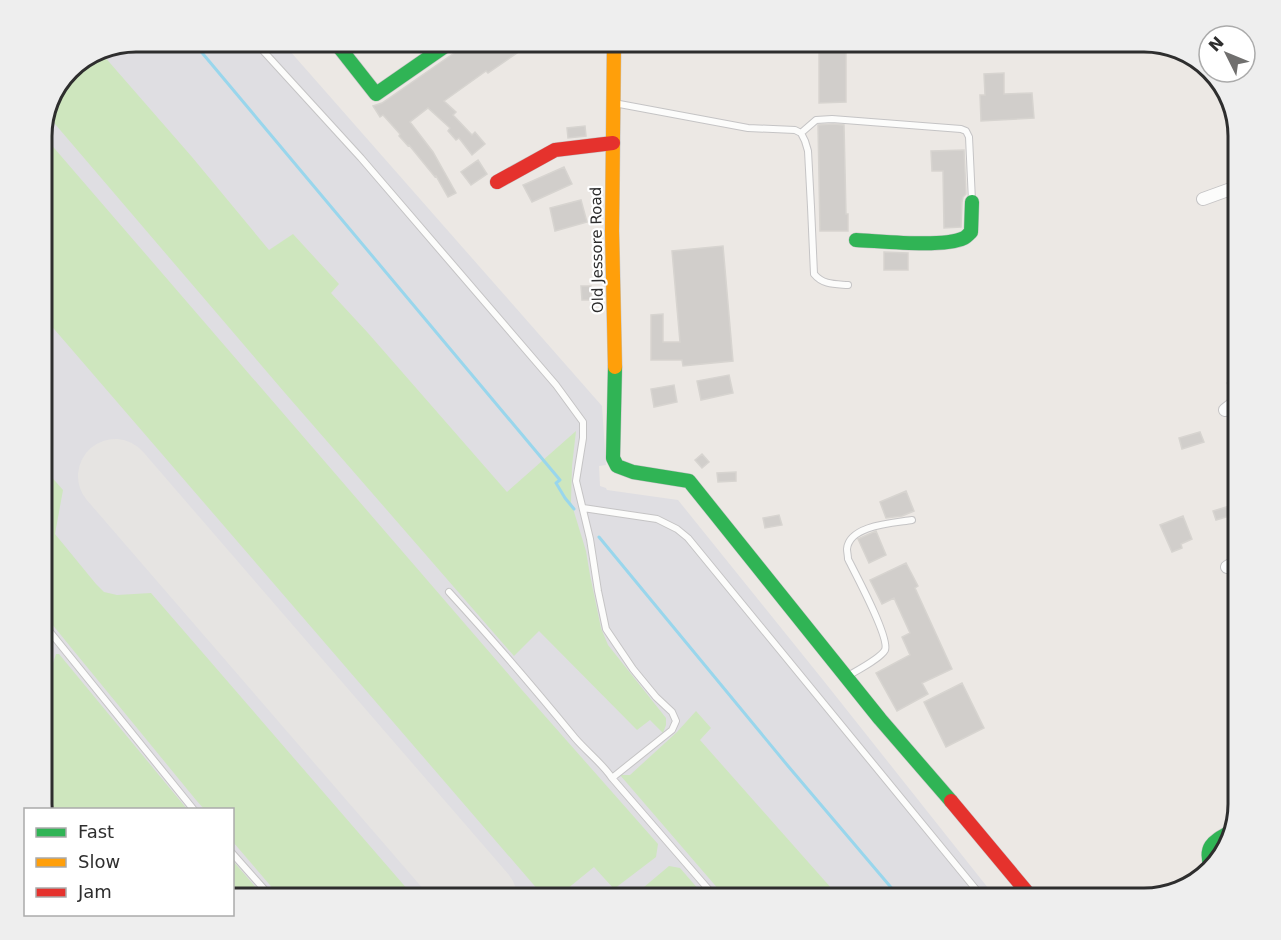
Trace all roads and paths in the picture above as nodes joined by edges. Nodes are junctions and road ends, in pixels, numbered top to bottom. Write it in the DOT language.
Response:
graph roads {
  1 [pos="264,52"];
  2 [pos="343,52"];
  3 [pos="437,52"];
  4 [pos="614,52"];
  5 [pos="614,103"];
  6 [pos="801,133"];
  7 [pos="613,143"];
  8 [pos="497,182"];
  9 [pos="1228,190"];
  10 [pos="1203,199"];
  11 [pos="972,202"];
  12 [pos="856,240"];
  13 [pos="848,285"];
  14 [pos="1228,408"];
  15 [pos="1225,410"];
  16 [pos="583,508"];
  17 [pos="912,520"];
  18 [pos="449,592"];
  19 [pos="53,636"];
  20 [pos="846,677"];
  21 [pos="612,778"];
  22 [pos="192,808"];
  23 [pos="1222,836"];
  24 [pos="234,856"];
  25 [pos="1208,859"];
  26 [pos="263,888"];
  27 [pos="707,888"];
  28 [pos="975,888"];
  29 [pos="1024,888"];
  1 -- 16 [label="lane"];
  2 -- 3 [label="street"];
  4 -- 5 [label="street, Old Jessore Road"];
  5 -- 6 [label="lane"];
  5 -- 7 [label="street, Old Jessore Road"];
  6 -- 11 [label="lane"];
  6 -- 13 [label="lane"];
  7 -- 8 [label="street"];
  7 -- 20 [label="street, Old Jessore Road"];
  9 -- 10 [label="street"];
  11 -- 12 [label="street"];
  14 -- 15 [label="street"];
  16 -- 21 [label="lane"];
  16 -- 28 [label="lane"];
  17 -- 20 [label="lane"];
  18 -- 21 [label="lane"];
  19 -- 22 [label="lane"];
  20 -- 29 [label="street"];
  21 -- 27 [label="lane"];
  23 -- 25 [label="street"];
  24 -- 26 [label="lane"];
}
